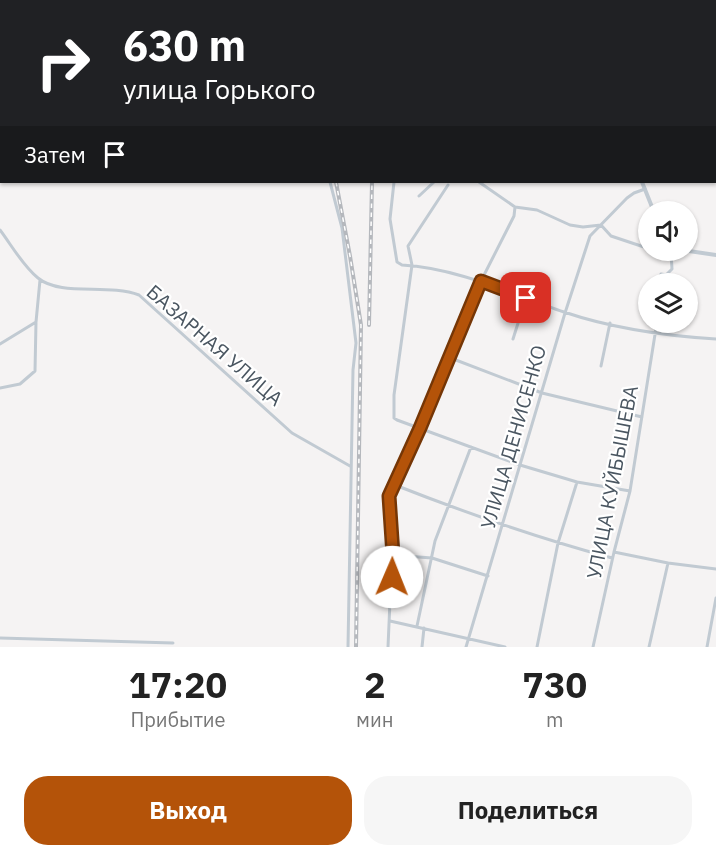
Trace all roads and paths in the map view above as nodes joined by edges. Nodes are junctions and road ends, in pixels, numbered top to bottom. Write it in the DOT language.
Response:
graph roads {
  1 [pos="330,183"];
  2 [pos="394,183"];
  3 [pos="433,183"];
  4 [pos="480,183"];
  5 [pos="642,183"];
  6 [pos="448,185"];
  7 [pos="645,189"];
  8 [pos="419,196"];
  9 [pos="650,201"];
  10 [pos="515,207"];
  11 [pos="601,225"];
  12 [pos="0,230"];
  13 [pos="638,246"];
  14 [pos="698,252"];
  15 [pos="716,255"];
  16 [pos="412,265"];
  17 [pos="40,280"];
  18 [pos="481,281"];
  19 [pos="526,298"];
  20 [pos="566,313"];
  21 [pos="36,322"];
  22 [pos="610,323"];
  23 [pos="638,329"];
  24 [pos="655,333"];
  25 [pos="513,339"];
  26 [pos="716,339"];
  27 [pos="0,344"];
  28 [pos="448,357"];
  29 [pos="602,366"];
  30 [pos="0,388"];
  31 [pos="542,393"];
  32 [pos="642,417"];
  33 [pos="420,428"];
  34 [pos="471,447"];
  35 [pos="520,465"];
  36 [pos="350,466"];
  37 [pos="577,482"];
  38 [pos="395,485"];
  39 [pos="630,491"];
  40 [pos="448,506"];
  41 [pos="503,525"];
  42 [pos="558,543"];
  43 [pos="614,552"];
  44 [pos="393,555"];
  45 [pos="432,558"];
  46 [pos="612,558"];
  47 [pos="668,563"];
  48 [pos="716,569"];
  49 [pos="488,576"];
  50 [pos="716,598"];
  51 [pos="390,621"];
  52 [pos="417,626"];
  53 [pos="424,628"];
  54 [pos="0,638"];
  55 [pos="469,639"];
  56 [pos="172,643"];
  57 [pos="348,647"];
  58 [pos="388,647"];
  59 [pos="422,647"];
  60 [pos="466,647"];
  61 [pos="503,647"];
  62 [pos="537,647"];
  63 [pos="593,647"];
  64 [pos="649,647"];
  65 [pos="707,647"];
  1 -- 36 [label="street"];
  2 -- 16 [label="street"];
  3 -- 8 [label="street"];
  4 -- 10 [label="street"];
  5 -- 7 [label="street"];
  6 -- 16 [label="street"];
  7 -- 9 [label="street"];
  7 -- 11 [label="street, УЛИЦА ДЕНИСЕНКО"];
  10 -- 11 [label="street"];
  10 -- 18 [label="street"];
  11 -- 13 [label="street"];
  11 -- 20 [label="street, УЛИЦА ДЕНИСЕНКО"];
  12 -- 17 [label="street"];
  14 -- 15 [label="street"];
  16 -- 18 [label="street"];
  16 -- 33 [label="street"];
  17 -- 21 [label="street"];
  17 -- 36 [label="street, БАЗАРНАЯ УЛИЦА"];
  18 -- 19 [label="street"];
  18 -- 28 [label="street"];
  19 -- 20 [label="street"];
  19 -- 25 [label="street"];
  20 -- 22 [label="street"];
  20 -- 31 [label="street, УЛИЦА ДЕНИСЕНКО"];
  21 -- 27 [label="street"];
  21 -- 30 [label="street"];
  22 -- 23 [label="street"];
  22 -- 29 [label="street"];
  24 -- 26 [label="street"];
  24 -- 32 [label="street, УЛИЦА КУЙБЫШЕВА"];
  28 -- 31 [label="street"];
  28 -- 33 [label="street"];
  31 -- 32 [label="street"];
  31 -- 35 [label="street, УЛИЦА ДЕНИСЕНКО"];
  32 -- 39 [label="street, УЛИЦА КУЙБЫШЕВА"];
  33 -- 34 [label="street"];
  33 -- 38 [label="street"];
  34 -- 35 [label="street"];
  34 -- 40 [label="street"];
  35 -- 37 [label="street"];
  35 -- 41 [label="street, УЛИЦА ДЕНИСЕНКО"];
  36 -- 57 [label="street"];
  37 -- 39 [label="street"];
  37 -- 42 [label="street"];
  38 -- 40 [label="street"];
  38 -- 44 [label="street"];
  39 -- 43 [label="street, УЛИЦА КУЙБЫШЕВА"];
  40 -- 41 [label="street"];
  40 -- 45 [label="street"];
  41 -- 42 [label="street"];
  41 -- 49 [label="street, УЛИЦА ДЕНИСЕНКО"];
  42 -- 46 [label="street"];
  42 -- 62 [label="street"];
  43 -- 46 [label="street, УЛИЦА КУЙБЫШЕВА"];
  43 -- 47 [label="street"];
  44 -- 45 [label="street"];
  44 -- 51 [label="street"];
  45 -- 49 [label="street"];
  45 -- 52 [label="street"];
  46 -- 63 [label="street, УЛИЦА КУЙБЫШЕВА"];
  47 -- 48 [label="street"];
  47 -- 64 [label="street"];
  49 -- 55 [label="street, УЛИЦА ДЕНИСЕНКО"];
  50 -- 65 [label="street"];
  51 -- 52 [label="street"];
  51 -- 58 [label="street"];
  52 -- 53 [label="street"];
  53 -- 55 [label="street"];
  53 -- 59 [label="street"];
  54 -- 56 [label="street"];
  55 -- 60 [label="street, УЛИЦА ДЕНИСЕНКО"];
  55 -- 61 [label="street"];
}
